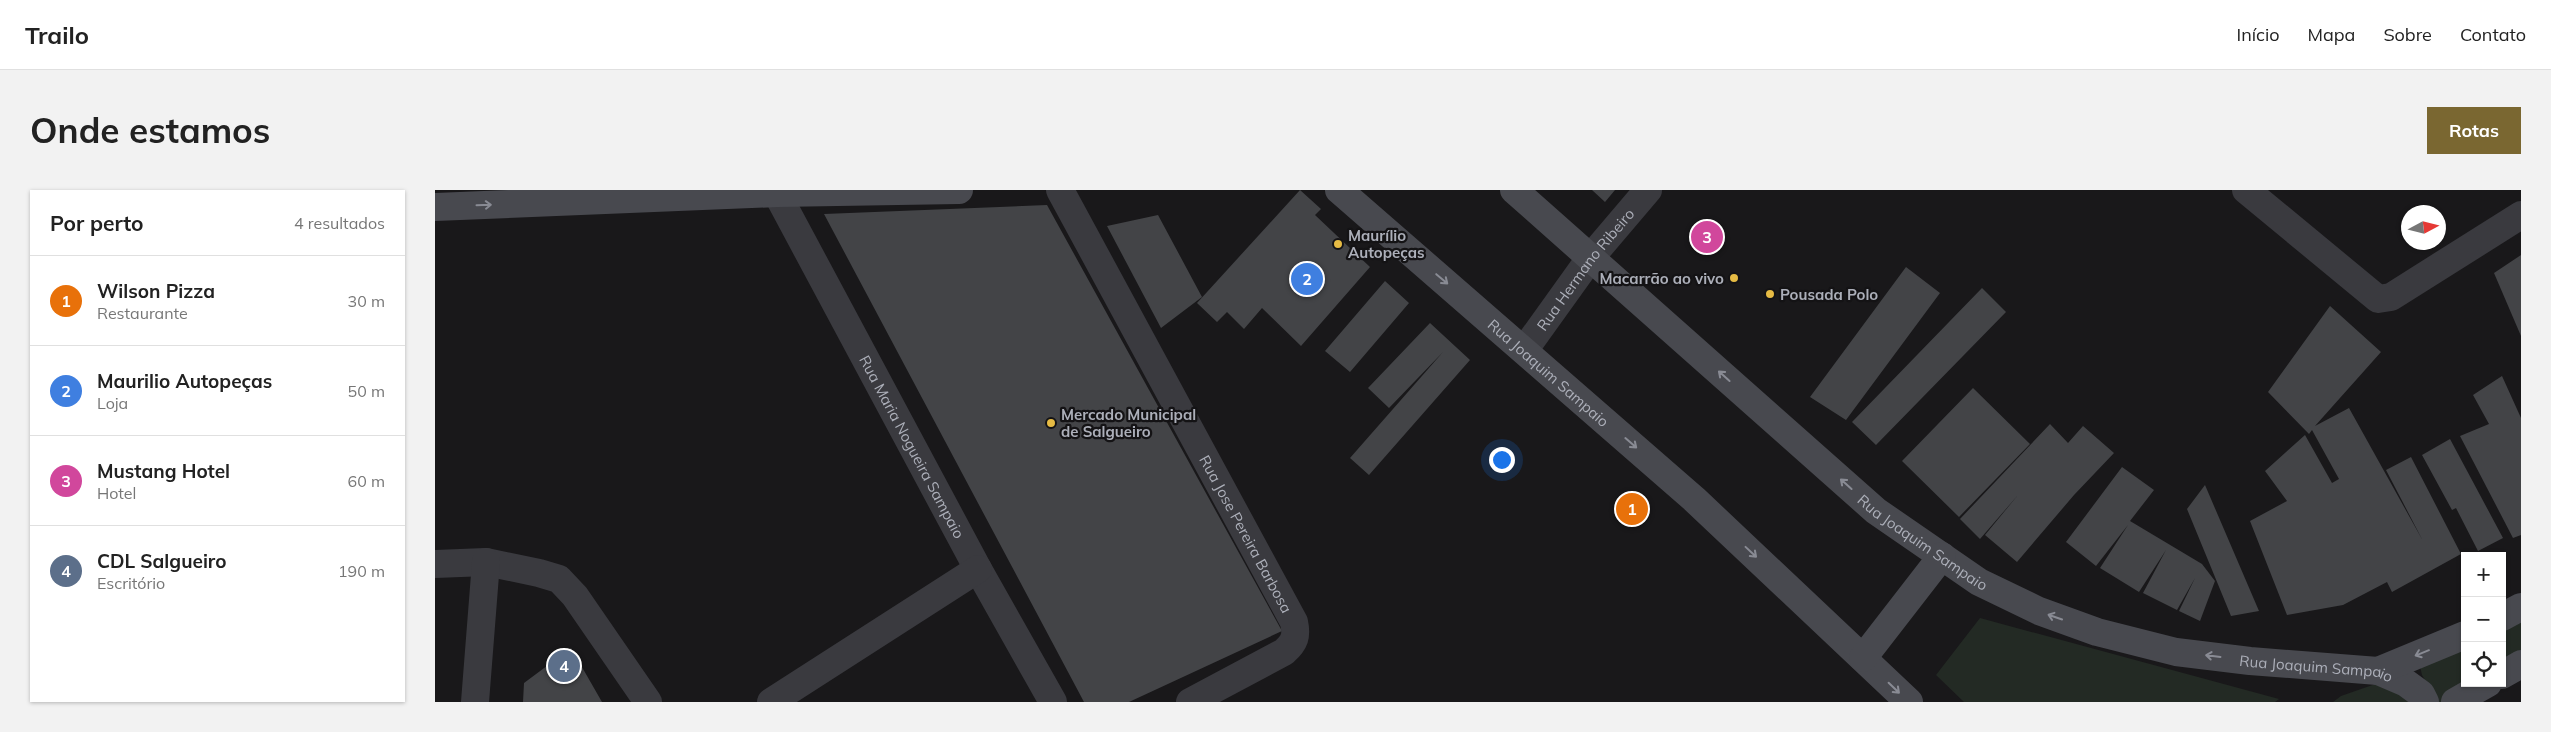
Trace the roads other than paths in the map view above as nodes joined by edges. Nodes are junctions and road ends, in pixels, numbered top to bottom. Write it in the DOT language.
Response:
graph roads {
  1 [pos="959,190"];
  2 [pos="1060,190"];
  3 [pos="1339,190"];
  4 [pos="1514,190"];
  5 [pos="1648,190"];
  6 [pos="2246,190"];
  7 [pos="776,192"];
  8 [pos="435,207"];
  9 [pos="2521,215"];
  10 [pos="1591,257"];
  11 [pos="1525,350"];
  12 [pos="1942,556"];
  13 [pos="486,562"];
  14 [pos="435,564"];
  15 [pos="979,569"];
  16 [pos="2521,607"];
  17 [pos="2506,614"];
  18 [pos="2461,637"];
  19 [pos="1863,658"];
  20 [pos="2521,664"];
  21 [pos="2378,671"];
  22 [pos="2506,673"];
  23 [pos="2481,687"];
  24 [pos="475,702"];
  25 [pos="649,702"];
  26 [pos="771,702"];
  27 [pos="1053,702"];
  28 [pos="1190,702"];
  29 [pos="1909,702"];
  30 [pos="2425,702"];
  31 [pos="2455,702"];
  1 -- 7 [label="main road"];
  2 -- 28 [label="street, Rua Jose Pereira Barbosa"];
  3 -- 11 [label="main road, Rua Joaquim Sampaio, one-way"];
  4 -- 10 [label="main road, Rua Joaquim Sampaio"];
  5 -- 10 [label="street, Rua Hermano Ribeiro"];
  6 -- 9 [label="street"];
  8 -- 7 [label="main road, one-way"];
  7 -- 15 [label="street, Rua Maria Nogueira Sampaio"];
  10 -- 11 [label="street, Rua Hermano Ribeiro"];
  12 -- 10 [label="main road, Rua Joaquim Sampaio, one-way"];
  11 -- 19 [label="main road, Rua Joaquim Sampaio, one-way"];
  12 -- 19 [label="main road"];
  21 -- 12 [label="main road, Rua Joaquim Sampaio, one-way"];
  13 -- 14 [label="street"];
  13 -- 24 [label="street"];
  13 -- 25 [label="street"];
  15 -- 26 [label="street"];
  15 -- 27 [label="street, Rua Maria Nogueira Sampaio"];
  16 -- 17 [label="main road"];
  18 -- 21 [label="main road, one-way"];
  19 -- 29 [label="main road, Rua Joaquim Sampaio, one-way"];
  20 -- 22 [label="main road"];
  21 -- 30 [label="main road, Rua Joaquim Sampaio"];
  23 -- 31 [label="main road"];
}
